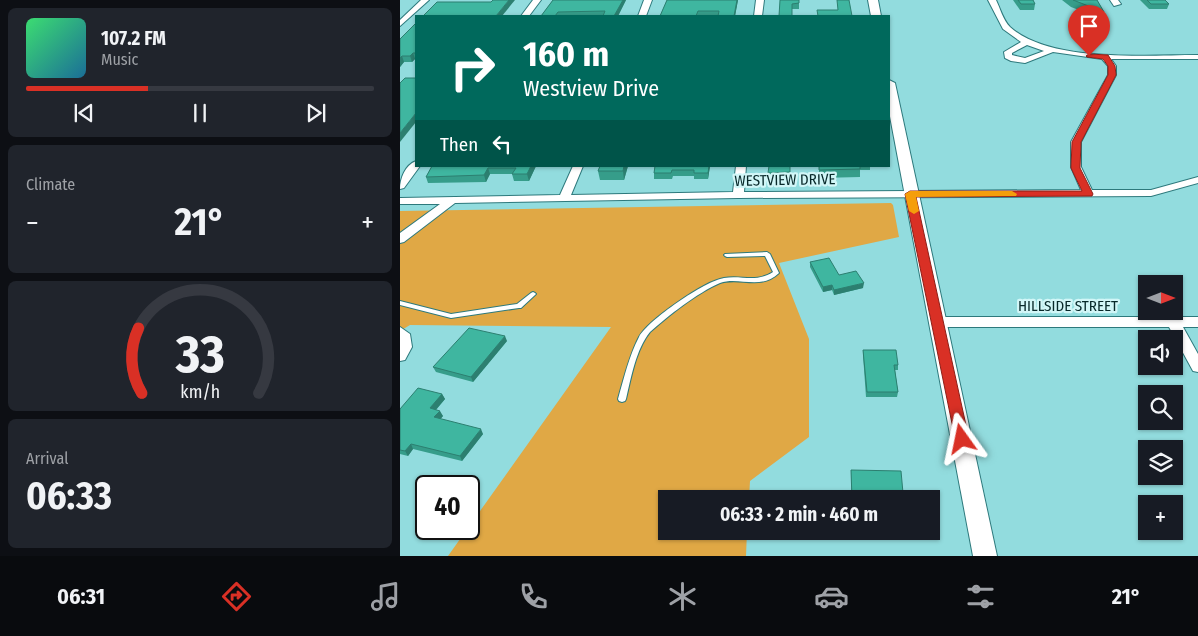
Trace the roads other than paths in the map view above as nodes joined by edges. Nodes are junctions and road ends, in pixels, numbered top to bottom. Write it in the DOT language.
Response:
graph roads {
  1 [pos="425,0"];
  2 [pos="537,0"];
  3 [pos="648,0"];
  4 [pos="760,0"];
  5 [pos="873,0"];
  6 [pos="992,0"];
  7 [pos="526,15"];
  8 [pos="642,15"];
  9 [pos="758,15"];
  10 [pos="876,15"];
  11 [pos="400,24"];
  12 [pos="1026,42"];
  13 [pos="1053,49"];
  14 [pos="1106,57"];
  15 [pos="1198,57"];
  16 [pos="890,88"];
  17 [pos="415,165"];
  18 [pos="578,167"];
  19 [pos="741,167"];
  20 [pos="1198,180"];
  21 [pos="400,186"];
  22 [pos="910,194"];
  23 [pos="1088,194"];
  24 [pos="738,195"];
  25 [pos="564,198"];
  26 [pos="400,201"];
  27 [pos="452,201"];
  28 [pos="400,239"];
  29 [pos="728,255"];
  30 [pos="533,294"];
  31 [pos="400,303"];
  32 [pos="938,322"];
  33 [pos="1198,322"];
  34 [pos="1174,323"];
  35 [pos="400,332"];
  36 [pos="400,356"];
  37 [pos="1198,367"];
  38 [pos="622,399"];
  39 [pos="985,556"];
  1 -- 11 [label="street"];
  2 -- 7 [label="street"];
  3 -- 8 [label="street"];
  4 -- 9 [label="street"];
  5 -- 10 [label="street"];
  6 -- 12 [label="street"];
  12 -- 13 [label="street"];
  12 -- 13 [label="street"];
  13 -- 14 [label="street"];
  14 -- 15 [label="street"];
  14 -- 23 [label="street"];
  16 -- 22 [label="street"];
  17 -- 21 [label="street"];
  18 -- 25 [label="street"];
  19 -- 24 [label="street"];
  20 -- 23 [label="street, WESTVIEW DRIVE"];
  22 -- 23 [label="street, WESTVIEW DRIVE"];
  22 -- 24 [label="street, WESTVIEW DRIVE"];
  22 -- 32 [label="street"];
  24 -- 25 [label="street, WESTVIEW DRIVE"];
  25 -- 27 [label="street, WESTVIEW DRIVE"];
  26 -- 27 [label="street, WESTVIEW DRIVE"];
  27 -- 28 [label="street"];
  29 -- 38 [label="lane"];
  30 -- 31 [label="lane"];
  32 -- 34 [label="street, HILLSIDE STREET"];
  32 -- 39 [label="street"];
  33 -- 34 [label="street, HILLSIDE STREET"];
  34 -- 37 [label="street"];
  35 -- 36 [label="street"];
}
